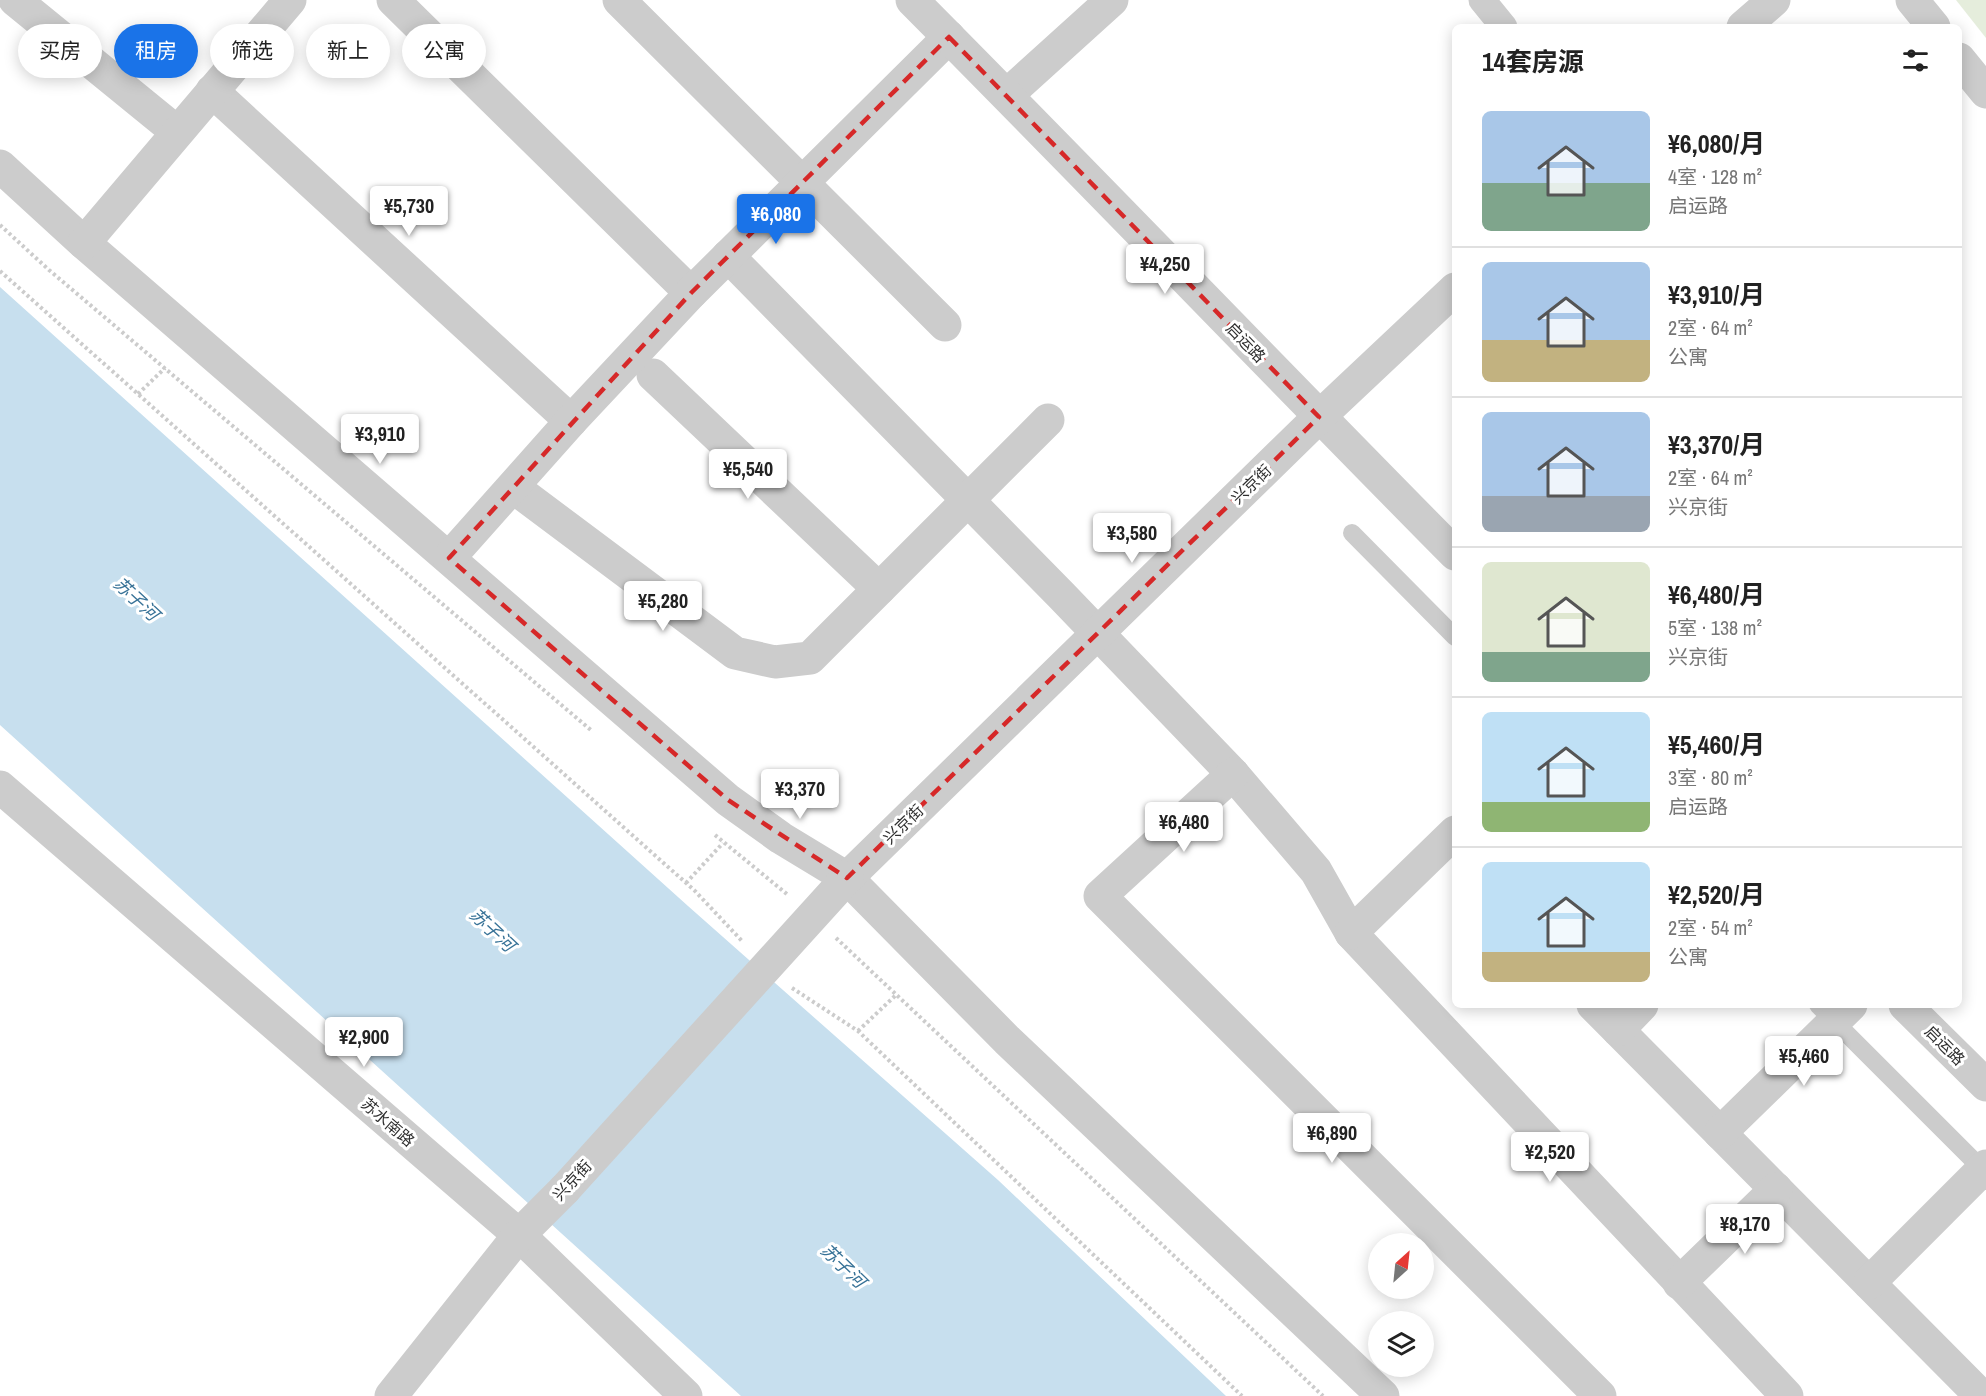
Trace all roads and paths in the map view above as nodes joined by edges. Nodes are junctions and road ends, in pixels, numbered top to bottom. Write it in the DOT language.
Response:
graph roads {
  1 [pos="15,0"];
  2 [pos="290,0"];
  3 [pos="393,0"];
  4 [pos="619,0"];
  5 [pos="912,0"];
  6 [pos="1112,0"];
  7 [pos="1482,0"];
  8 [pos="1774,0"];
  9 [pos="1912,0"];
  10 [pos="1502,24"];
  11 [pos="1746,24"];
  12 [pos="1932,24"];
  13 [pos="949,38"];
  14 [pos="1962,63"];
  15 [pos="212,91"];
  16 [pos="1986,92"];
  17 [pos="1007,95"];
  18 [pos="177,132"];
  19 [pos="0,166"];
  20 [pos="802,183"];
  21 [pos="0,225"];
  22 [pos="84,243"];
  23 [pos="728,256"];
  24 [pos="0,271"];
  25 [pos="691,293"];
  26 [pos="1452,293"];
  27 [pos="945,325"];
  28 [pos="165,368"];
  29 [pos="653,375"];
  30 [pos="138,394"];
  31 [pos="1319,417"];
  32 [pos="1048,420"];
  33 [pos="571,421"];
  34 [pos="513,487"];
  35 [pos="967,501"];
  36 [pos="1352,533"];
  37 [pos="1452,551"];
  38 [pos="449,558"];
  39 [pos="879,589"];
  40 [pos="1098,633"];
  41 [pos="1452,634"];
  42 [pos="597,736"];
  43 [pos="1233,774"];
  44 [pos="0,787"];
  45 [pos="714,835"];
  46 [pos="1452,835"];
  47 [pos="723,843"];
  48 [pos="732,850"];
  49 [pos="847,878"];
  50 [pos="686,883"];
  51 [pos="1351,933"];
  52 [pos="750,949"];
  53 [pos="790,985"];
  54 [pos="1596,1008"];
  55 [pos="1639,1008"];
  56 [pos="1908,1008"];
  57 [pos="1835,1011"];
  58 [pos="1618,1030"];
  59 [pos="858,1031"];
  60 [pos="1986,1085"];
  61 [pos="1720,1133"];
  62 [pos="1985,1170"];
  63 [pos="1776,1190"];
  64 [pos="519,1235"];
  65 [pos="1679,1283"];
  66 [pos="1869,1283"];
  67 [pos="391,1396"];
  68 [pos="686,1396"];
  69 [pos="1242,1396"];
  70 [pos="1323,1396"];
  71 [pos="1383,1396"];
  72 [pos="1600,1396"];
  73 [pos="1787,1396"];
  74 [pos="1981,1396"];
  1 -- 18 [label="street"];
  2 -- 15 [label="street"];
  3 -- 25 [label="street"];
  4 -- 20 [label="street"];
  5 -- 13 [label="street, 启运路"];
  6 -- 17 [label="street"];
  7 -- 10 [label="street"];
  8 -- 11 [label="street"];
  9 -- 12 [label="street"];
  13 -- 17 [label="street, 启运路"];
  13 -- 20 [label="street"];
  14 -- 16 [label="street"];
  15 -- 18 [label="street"];
  15 -- 33 [label="street"];
  17 -- 31 [label="street, 启运路"];
  18 -- 22 [label="street"];
  19 -- 22 [label="street"];
  20 -- 23 [label="street"];
  20 -- 27 [label="street"];
  21 -- 28 [label="path"];
  22 -- 38 [label="street"];
  23 -- 25 [label="street"];
  23 -- 35 [label="street"];
  24 -- 30 [label="path"];
  25 -- 33 [label="street"];
  26 -- 31 [label="street, 兴京街"];
  28 -- 30 [label="path"];
  28 -- 42 [label="path"];
  29 -- 39 [label="street"];
  30 -- 50 [label="path"];
  31 -- 37 [label="street, 启运路"];
  31 -- 40 [label="street, 兴京街"];
  32 -- 35 [label="street"];
  33 -- 34 [label="street"];
  34 -- 38 [label="street"];
  34 -- 39 [label="street"];
  35 -- 39 [label="street"];
  35 -- 40 [label="street"];
  36 -- 41 [label="lane"];
  38 -- 49 [label="street"];
  40 -- 43 [label="street"];
  40 -- 49 [label="street, 兴京街"];
  43 -- 51 [label="street"];
  43 -- 72 [label="street"];
  44 -- 64 [label="street, 苏水南路"];
  45 -- 47 [label="path"];
  46 -- 51 [label="street"];
  47 -- 48 [label="path"];
  47 -- 50 [label="path"];
  49 -- 64 [label="street, 兴京街, bridge"];
  49 -- 71 [label="street"];
  50 -- 52 [label="path"];
  51 -- 65 [label="street"];
  53 -- 59 [label="path"];
  54 -- 58 [label="street"];
  55 -- 58 [label="street"];
  56 -- 60 [label="street, 启运路"];
  57 -- 61 [label="street"];
  57 -- 62 [label="lane"];
  58 -- 61 [label="street"];
  59 -- 69 [label="path"];
  59 -- 70 [label="path"];
  61 -- 63 [label="street"];
  62 -- 66 [label="street"];
  63 -- 65 [label="street"];
  63 -- 66 [label="street"];
  64 -- 67 [label="street, 兴京街"];
  64 -- 68 [label="street, 苏水南路"];
  65 -- 73 [label="street"];
  66 -- 74 [label="street"];
}
